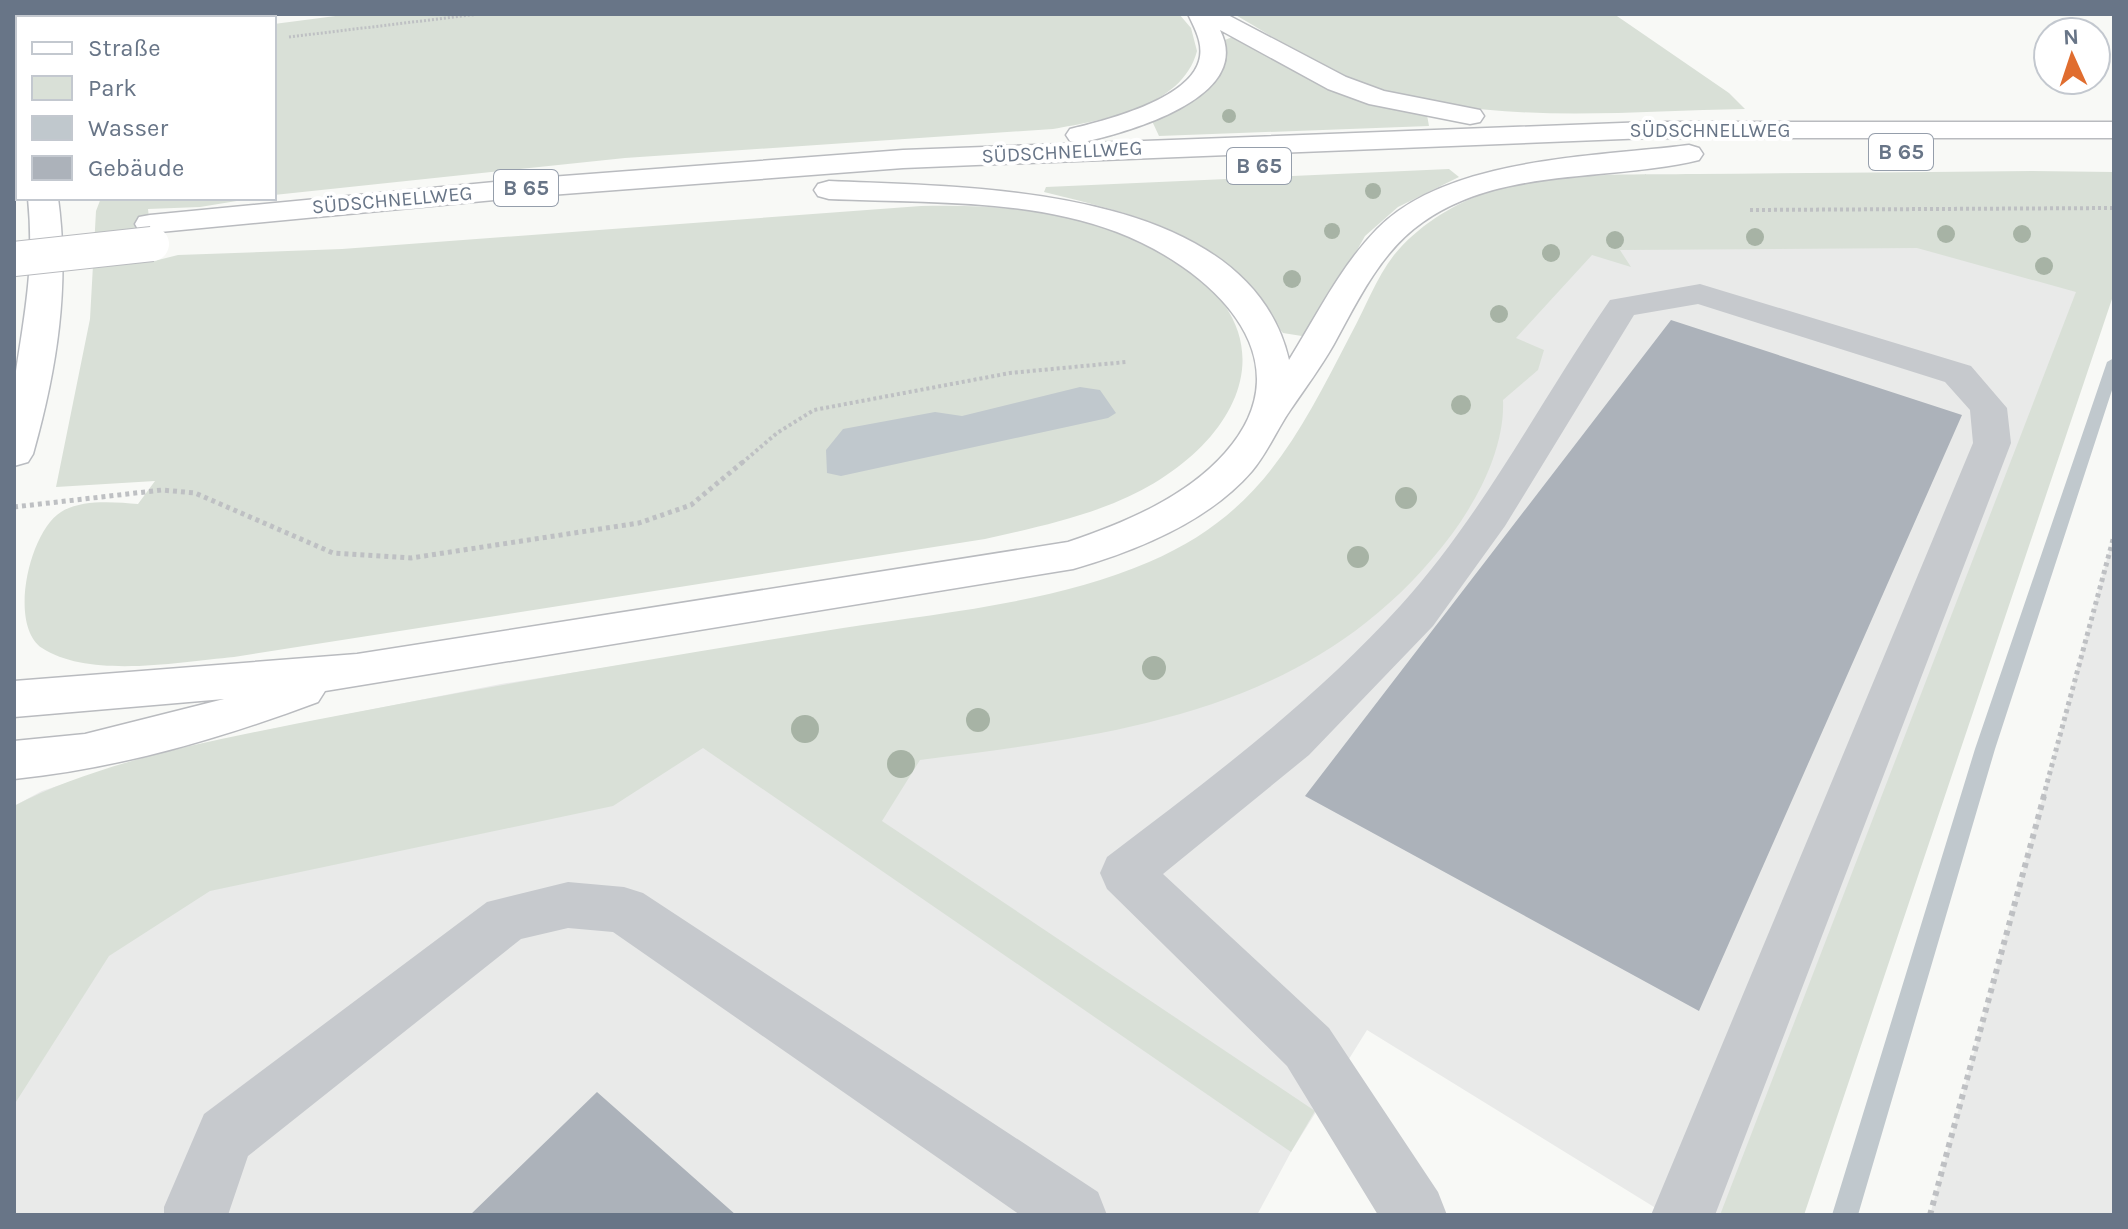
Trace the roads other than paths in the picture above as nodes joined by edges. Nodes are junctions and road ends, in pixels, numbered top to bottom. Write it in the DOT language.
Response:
graph roads {
  1 [pos="1200,14"];
  2 [pos="1208,14"];
  3 [pos="1648,130"];
  4 [pos="2114,130"];
  5 [pos="2114,153"];
  6 [pos="1689,154"];
  7 [pos="903,159"];
  8 [pos="829,190"];
  9 [pos="43,200"];
  10 [pos="151,234"];
  11 [pos="14,238"];
  12 [pos="14,259"];
  13 [pos="1272,410"];
  14 [pos="14,454"];
  15 [pos="357,671"];
  16 [pos="14,699"];
  17 [pos="26,766"];
  18 [pos="196,1215"];
  19 [pos="1075,1215"];
  20 [pos="1415,1215"];
  21 [pos="1683,1215"];
  1 -- 7 [label="main road"];
  2 -- 3 [label="main road"];
  3 -- 4 [label="main road, SÜDSCHNELLWEG / B 65"];
  3 -- 7 [label="main road, SÜDSCHNELLWEG / B 65"];
  5 -- 6 [label="main road, SÜDSCHNELLWEG / B 65"];
  6 -- 8 [label="main road, SÜDSCHNELLWEG / B 65"];
  6 -- 13 [label="main road"];
  7 -- 10 [label="main road, SÜDSCHNELLWEG / B 65"];
  8 -- 10 [label="main road, SÜDSCHNELLWEG / B 65"];
  8 -- 13 [label="main road"];
  9 -- 14 [label="main road"];
  10 -- 11 [label="main road, SÜDSCHNELLWEG / B 65"];
  10 -- 12 [label="main road, SÜDSCHNELLWEG / B 65, bridge"];
  13 -- 15 [label="main road"];
  15 -- 16 [label="main road"];
  15 -- 17 [label="main road"];
  18 -- 19 [label="lane"];
  20 -- 21 [label="lane"];
}
